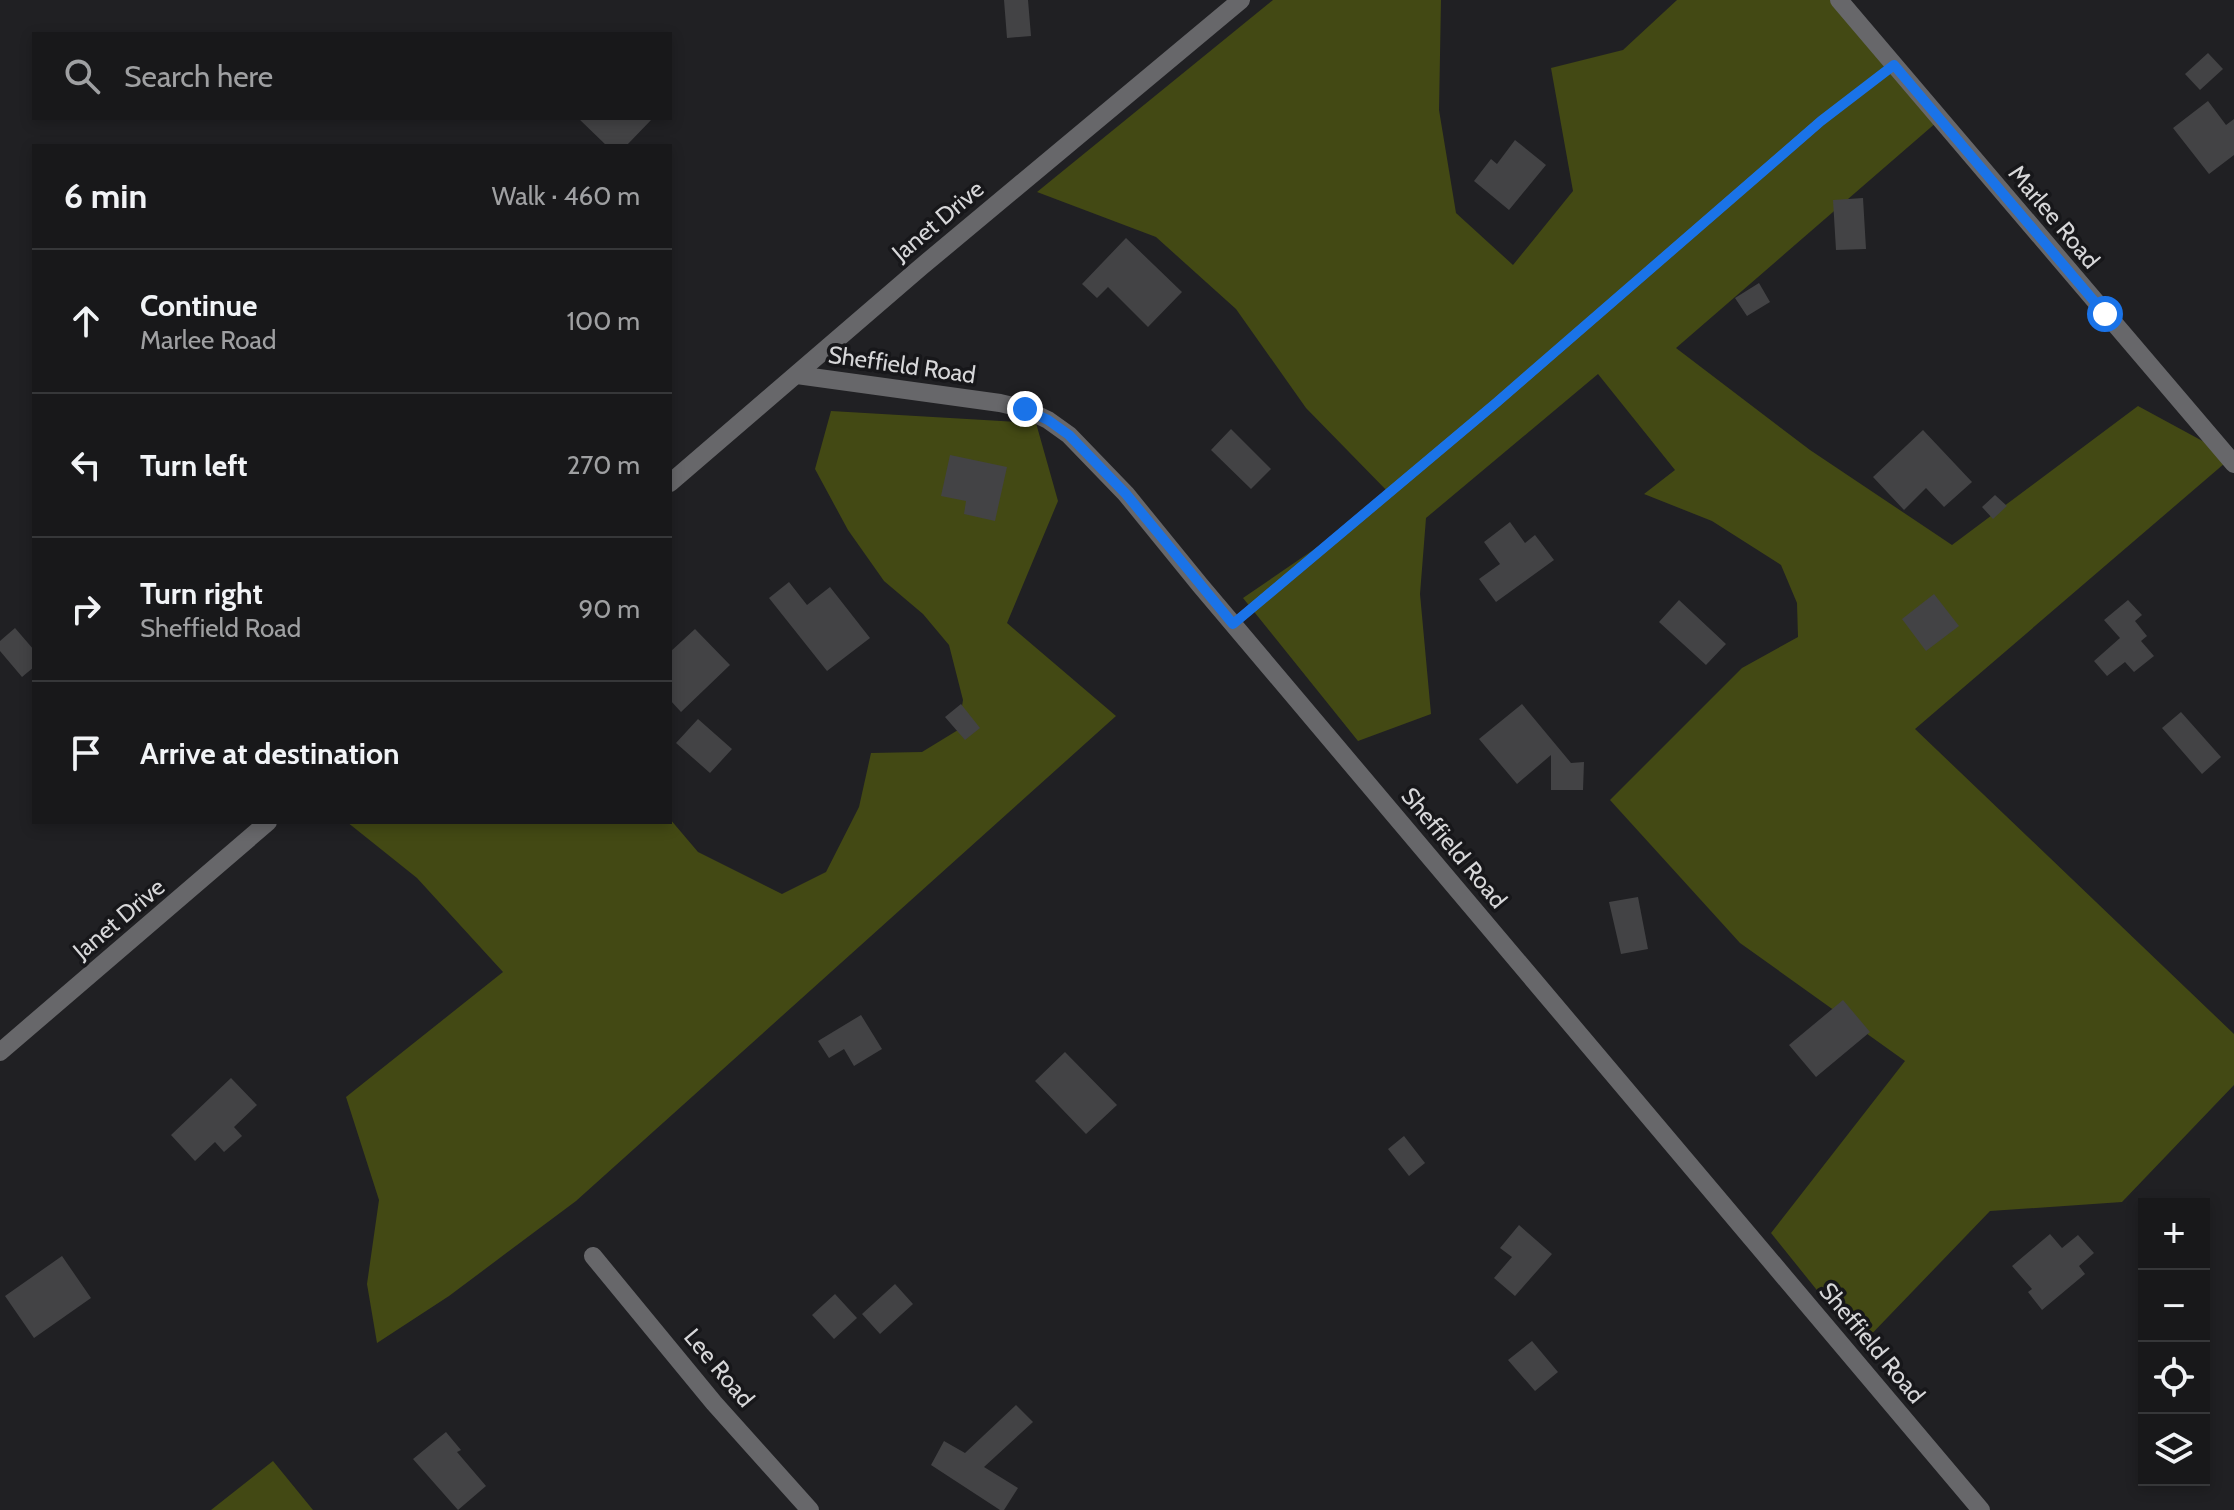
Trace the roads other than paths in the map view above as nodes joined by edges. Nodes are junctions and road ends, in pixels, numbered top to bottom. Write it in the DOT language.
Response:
graph roads {
  1 [pos="1241,0"];
  2 [pos="1839,0"];
  3 [pos="1894,65"];
  4 [pos="797,375"];
  5 [pos="2234,464"];
  6 [pos="672,481"];
  7 [pos="1233,624"];
  8 [pos="266,824"];
  9 [pos="0,1052"];
  10 [pos="593,1256"];
  11 [pos="810,1510"];
  12 [pos="1981,1510"];
  1 -- 4 [label="street, Janet Drive"];
  2 -- 3 [label="street, Marlee Road"];
  3 -- 5 [label="street, Marlee Road"];
  3 -- 7 [label="lane"];
  4 -- 6 [label="street, Janet Drive"];
  4 -- 7 [label="street, Sheffield Road"];
  7 -- 12 [label="street, Sheffield Road"];
  8 -- 9 [label="street, Janet Drive"];
  10 -- 11 [label="street, Lee Road"];
}
